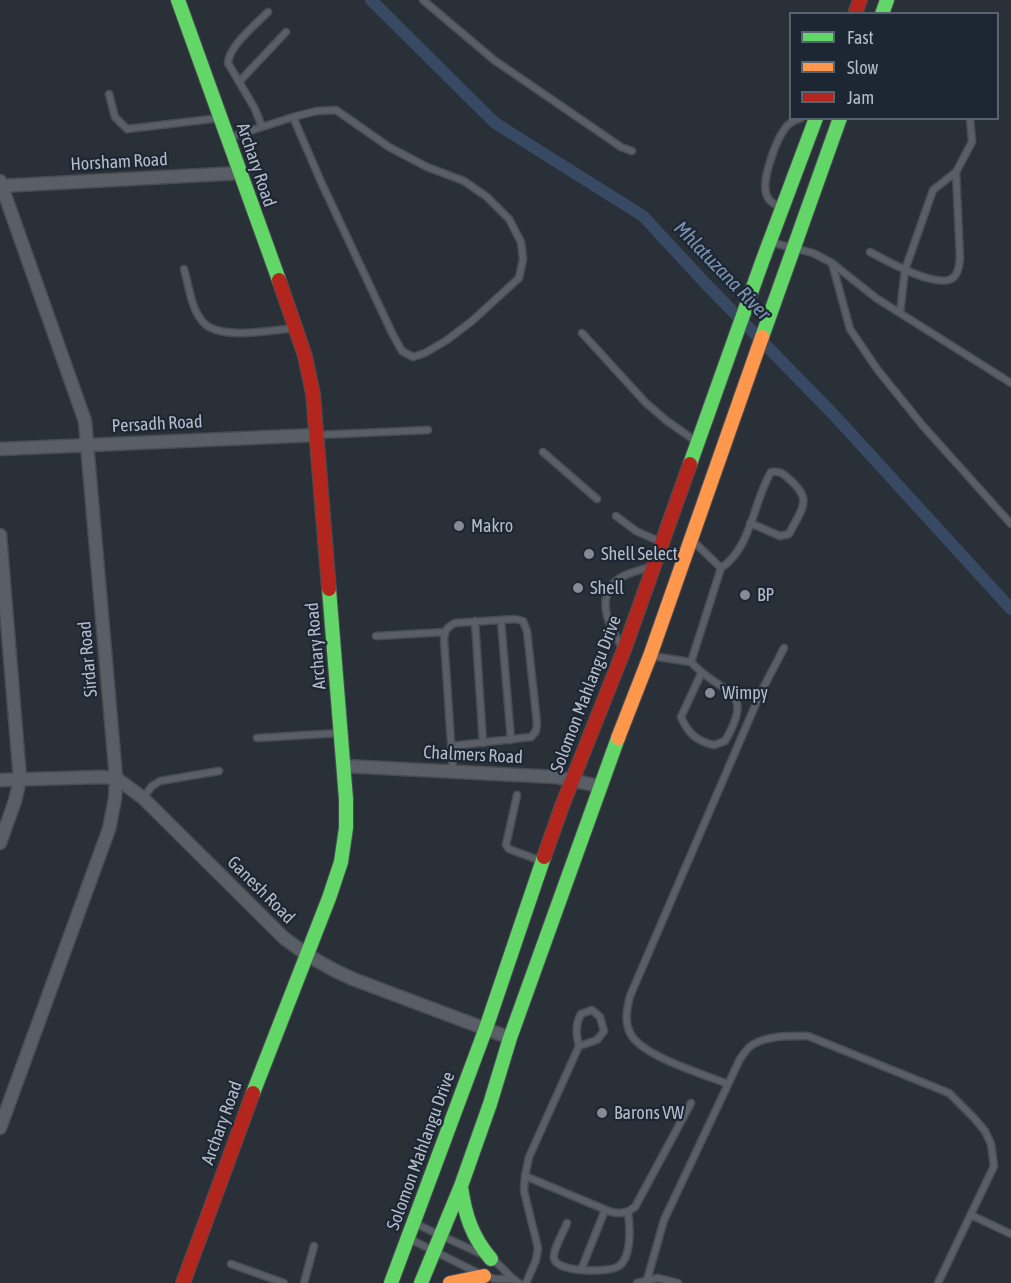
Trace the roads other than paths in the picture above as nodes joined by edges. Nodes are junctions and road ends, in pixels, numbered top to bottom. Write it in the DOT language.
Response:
graph roads {
  1 [pos="178,0"];
  2 [pos="423,0"];
  3 [pos="268,12"];
  4 [pos="286,32"];
  5 [pos="239,82"];
  6 [pos="109,94"];
  7 [pos="293,117"];
  8 [pos="220,118"];
  9 [pos="796,120"];
  10 [pos="816,120"];
  11 [pos="839,120"];
  12 [pos="970,120"];
  13 [pos="261,127"];
  14 [pos="228,138"];
  15 [pos="632,151"];
  16 [pos="956,172"];
  17 [pos="240,173"];
  18 [pos="0,184"];
  19 [pos="783,207"];
  20 [pos="770,242"];
  21 [pos="795,248"];
  22 [pos="870,252"];
  23 [pos="832,263"];
  24 [pos="184,269"];
  25 [pos="905,270"];
  26 [pos="900,313"];
  27 [pos="295,328"];
  28 [pos="582,333"];
  29 [pos="1011,383"];
  30 [pos="428,430"];
  31 [pos="316,435"];
  32 [pos="698,442"];
  33 [pos="88,446"];
  34 [pos="0,449"];
  35 [pos="543,452"];
  36 [pos="597,499"];
  37 [pos="616,516"];
  38 [pos="750,523"];
  39 [pos="1011,524"];
  40 [pos="0,535"];
  41 [pos="692,540"];
  42 [pos="662,542"];
  43 [pos="654,566"];
  44 [pos="721,568"];
  45 [pos="475,621"];
  46 [pos="501,621"];
  47 [pos="445,632"];
  48 [pos="376,636"];
  49 [pos="784,648"];
  50 [pos="624,650"];
  51 [pos="650,656"];
  52 [pos="691,662"];
  53 [pos="701,674"];
  54 [pos="341,733"];
  55 [pos="257,738"];
  56 [pos="511,740"];
  57 [pos="483,743"];
  58 [pos="452,746"];
  59 [pos="344,766"];
  60 [pos="219,771"];
  61 [pos="453,772"];
  62 [pos="116,778"];
  63 [pos="20,779"];
  64 [pos="573,779"];
  65 [pos="0,780"];
  66 [pos="599,786"];
  67 [pos="517,795"];
  68 [pos="143,798"];
  69 [pos="0,843"];
  70 [pos="542,861"];
  71 [pos="305,954"];
  72 [pos="486,1028"];
  73 [pos="510,1038"];
  74 [pos="579,1046"];
  75 [pos="728,1084"];
  76 [pos="691,1103"];
  77 [pos="0,1128"];
  78 [pos="525,1176"];
  79 [pos="461,1186"];
  80 [pos="605,1210"];
  81 [pos="628,1212"];
  82 [pos="971,1215"];
  83 [pos="414,1223"];
  84 [pos="567,1223"];
  85 [pos="1011,1234"];
  86 [pos="441,1236"];
  87 [pos="408,1238"];
  88 [pos="314,1246"];
  89 [pos="436,1251"];
  90 [pos="492,1259"];
  91 [pos="231,1264"];
  92 [pos="581,1269"];
  93 [pos="484,1276"];
  94 [pos="512,1279"];
  95 [pos="647,1280"];
  96 [pos="668,1281"];
  97 [pos="183,1283"];
  98 [pos="284,1283"];
  99 [pos="304,1283"];
  100 [pos="391,1283"];
  101 [pos="421,1283"];
  102 [pos="450,1283"];
  103 [pos="519,1283"];
  104 [pos="526,1283"];
  105 [pos="637,1283"];
  106 [pos="678,1283"];
  107 [pos="938,1283"];
  1 -- 8 [label="main road, Archary Road"];
  2 -- 15 [label="lane"];
  3 -- 5 [label="lane"];
  4 -- 5 [label="lane"];
  5 -- 13 [label="lane"];
  6 -- 8 [label="lane"];
  7 -- 7 [label="lane"];
  7 -- 13 [label="lane"];
  8 -- 14 [label="main road, Archary Road"];
  9 -- 19 [label="lane"];
  10 -- 19 [label="main road, Solomon Mahlangu Drive"];
  11 -- 21 [label="main road"];
  12 -- 16 [label="lane"];
  13 -- 14 [label="lane"];
  14 -- 17 [label="main road, Archary Road"];
  16 -- 25 [label="lane"];
  16 -- 25 [label="lane"];
  17 -- 18 [label="street, Horsham Road"];
  17 -- 27 [label="main road, Archary Road"];
  18 -- 33 [label="street, Sirdar Road"];
  19 -- 20 [label="main road, Solomon Mahlangu Drive"];
  20 -- 21 [label="lane"];
  20 -- 32 [label="main road, Solomon Mahlangu Drive"];
  21 -- 23 [label="lane"];
  21 -- 41 [label="main road"];
  22 -- 25 [label="lane"];
  23 -- 26 [label="lane"];
  23 -- 39 [label="lane"];
  24 -- 27 [label="lane"];
  25 -- 26 [label="lane"];
  26 -- 29 [label="lane"];
  27 -- 31 [label="main road, Archary Road"];
  28 -- 32 [label="lane"];
  30 -- 31 [label="lane"];
  31 -- 33 [label="street, Persadh Road"];
  31 -- 54 [label="main road, Archary Road"];
  32 -- 42 [label="main road, Solomon Mahlangu Drive"];
  33 -- 34 [label="street, Persadh Road"];
  33 -- 62 [label="street, Sirdar Road"];
  35 -- 36 [label="lane"];
  37 -- 42 [label="lane"];
  38 -- 38 [label="lane"];
  38 -- 44 [label="lane"];
  40 -- 63 [label="street"];
  41 -- 44 [label="lane"];
  41 -- 51 [label="main road"];
  42 -- 43 [label="main road, Solomon Mahlangu Drive"];
  43 -- 50 [label="main road, Solomon Mahlangu Drive"];
  43 -- 50 [label="lane"];
  44 -- 52 [label="lane"];
  45 -- 46 [label="lane"];
  45 -- 47 [label="lane"];
  45 -- 57 [label="lane"];
  46 -- 56 [label="lane"];
  46 -- 56 [label="lane"];
  47 -- 48 [label="lane"];
  47 -- 58 [label="lane"];
  49 -- 75 [label="lane"];
  50 -- 64 [label="main road, Solomon Mahlangu Drive"];
  51 -- 52 [label="lane"];
  51 -- 66 [label="main road"];
  52 -- 53 [label="lane"];
  53 -- 53 [label="lane"];
  54 -- 55 [label="lane"];
  54 -- 59 [label="main road, Archary Road"];
  56 -- 57 [label="lane"];
  57 -- 58 [label="lane"];
  58 -- 61 [label="lane"];
  59 -- 61 [label="street, Chalmers Road"];
  59 -- 71 [label="main road, Archary Road"];
  60 -- 68 [label="lane"];
  61 -- 64 [label="street, Chalmers Road"];
  62 -- 63 [label="street"];
  62 -- 68 [label="street, Ganesh Road"];
  62 -- 77 [label="street, Sirdar Road"];
  63 -- 65 [label="street"];
  63 -- 69 [label="street"];
  64 -- 66 [label="street, Chalmers Road"];
  64 -- 70 [label="main road, Solomon Mahlangu Drive"];
  66 -- 73 [label="main road"];
  67 -- 70 [label="lane"];
  68 -- 71 [label="street, Ganesh Road"];
  70 -- 72 [label="main road, Solomon Mahlangu Drive"];
  71 -- 72 [label="street, Ganesh Road"];
  71 -- 97 [label="main road, Archary Road"];
  72 -- 73 [label="street, Ganesh Road"];
  72 -- 83 [label="main road, Solomon Mahlangu Drive"];
  73 -- 79 [label="main road"];
  74 -- 74 [label="lane"];
  74 -- 78 [label="lane"];
  75 -- 82 [label="lane"];
  75 -- 95 [label="lane"];
  76 -- 81 [label="lane"];
  78 -- 80 [label="lane"];
  78 -- 104 [label="lane"];
  79 -- 86 [label="main road"];
  79 -- 90 [label="main road"];
  80 -- 81 [label="lane"];
  80 -- 92 [label="lane"];
  81 -- 92 [label="lane"];
  82 -- 85 [label="lane"];
  82 -- 107 [label="lane"];
  83 -- 86 [label="lane"];
  83 -- 87 [label="main road, Solomon Mahlangu Drive"];
  84 -- 92 [label="lane"];
  86 -- 89 [label="main road"];
  86 -- 90 [label="lane"];
  87 -- 89 [label="lane"];
  87 -- 100 [label="main road, Solomon Mahlangu Drive"];
  88 -- 99 [label="lane"];
  89 -- 93 [label="lane"];
  89 -- 101 [label="main road"];
  90 -- 94 [label="lane"];
  91 -- 98 [label="lane"];
  93 -- 94 [label="lane"];
  93 -- 102 [label="main road"];
  94 -- 103 [label="lane"];
  95 -- 96 [label="lane"];
  95 -- 105 [label="lane"];
  96 -- 106 [label="lane"];
}
